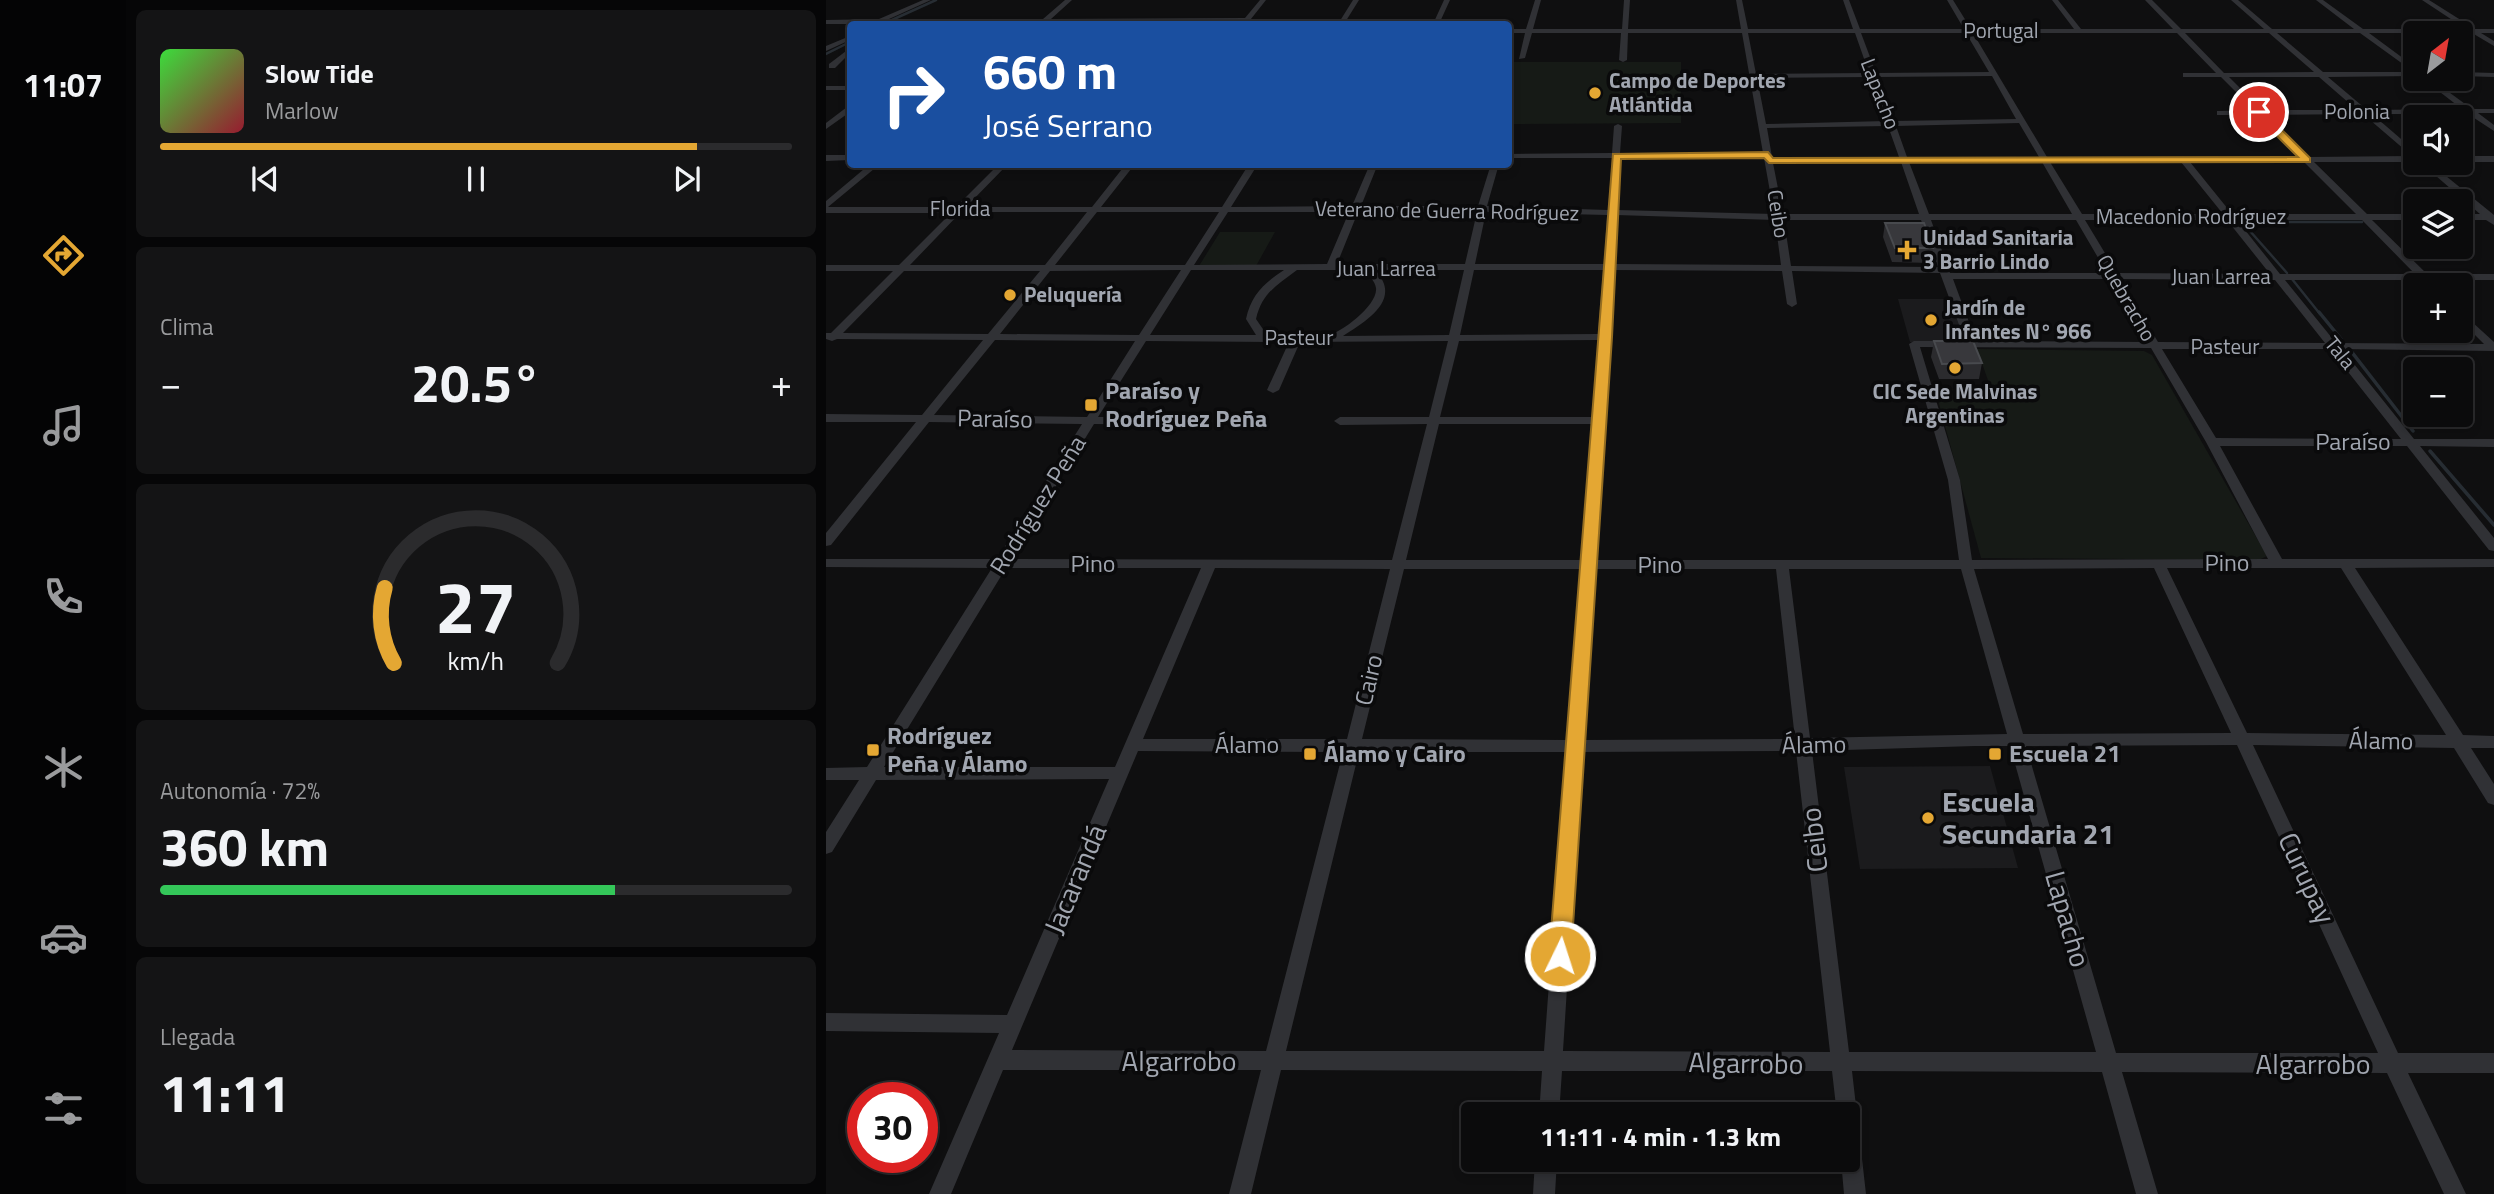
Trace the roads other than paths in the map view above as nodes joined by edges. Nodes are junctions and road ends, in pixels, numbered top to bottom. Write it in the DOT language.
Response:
graph roads {
  1 [pos="928,0"];
  2 [pos="1069,0"];
  3 [pos="1263,0"];
  4 [pos="1356,0"];
  5 [pos="1447,0"];
  6 [pos="1538,0"];
  7 [pos="1627,0"];
  8 [pos="1739,0"];
  9 [pos="1846,0"];
  10 [pos="1950,0"];
  11 [pos="2054,0"];
  12 [pos="2148,0"];
  13 [pos="2234,0"];
  14 [pos="2319,0"];
  15 [pos="2425,0"];
  16 [pos="881,21"];
  17 [pos="1044,21"];
  18 [pos="1246,21"];
  19 [pos="1343,21"];
  20 [pos="1437,21"];
  21 [pos="826,22"];
  22 [pos="847,22"];
  23 [pos="1968,30"];
  24 [pos="2178,30"];
  25 [pos="1512,31"];
  26 [pos="1529,31"];
  27 [pos="1625,31"];
  28 [pos="1744,31"];
  29 [pos="1856,31"];
  30 [pos="2079,31"];
  31 [pos="2271,31"];
  32 [pos="2362,31"];
  33 [pos="2474,31"];
  34 [pos="2494,31"];
  35 [pos="847,39"];
  36 [pos="2494,44"];
  37 [pos="826,49"];
  38 [pos="847,53"];
  39 [pos="1521,58"];
  40 [pos="1623,60"];
  41 [pos="2403,63"];
  42 [pos="832,66"];
  43 [pos="2403,72"];
  44 [pos="1993,74"];
  45 [pos="2322,74"];
  46 [pos="2473,74"];
  47 [pos="1873,75"];
  48 [pos="2186,75"];
  49 [pos="2223,75"];
  50 [pos="2494,75"];
  51 [pos="1753,76"];
  52 [pos="826,88"];
  53 [pos="847,88"];
  54 [pos="2443,91"];
  55 [pos="2461,105"];
  56 [pos="847,110"];
  57 [pos="2473,111"];
  58 [pos="2494,111"];
  59 [pos="2259,112"];
  60 [pos="2403,112"];
  61 [pos="2220,113"];
  62 [pos="2366,113"];
  63 [pos="2473,114"];
  64 [pos="2021,121"];
  65 [pos="1891,122"];
  66 [pos="1618,126"];
  67 [pos="1763,126"];
  68 [pos="826,127"];
  69 [pos="2494,129"];
  70 [pos="2403,146"];
  71 [pos="1512,156"];
  72 [pos="1616,156"];
  73 [pos="2403,157"];
  74 [pos="826,158"];
  75 [pos="847,158"];
  76 [pos="1769,158"];
  77 [pos="2473,159"];
  78 [pos="2494,159"];
  79 [pos="1906,160"];
  80 [pos="2044,160"];
  81 [pos="2184,160"];
  82 [pos="2307,160"];
  83 [pos="871,168"];
  84 [pos="1000,168"];
  85 [pos="1129,168"];
  86 [pos="1252,168"];
  87 [pos="1372,168"];
  88 [pos="1494,168"];
  89 [pos="2439,175"];
  90 [pos="826,207"];
  91 [pos="959,209"];
  92 [pos="1095,209"];
  93 [pos="1226,209"];
  94 [pos="1355,209"];
  95 [pos="1482,209"];
  96 [pos="1613,214"];
  97 [pos="1926,216"];
  98 [pos="2078,216"];
  99 [pos="1779,217"];
  100 [pos="2365,217"];
  101 [pos="2403,217"];
  102 [pos="2232,218"];
  103 [pos="2473,218"];
  104 [pos="2492,219"];
  105 [pos="826,268"];
  106 [pos="899,268"];
  107 [pos="1050,268"];
  108 [pos="1189,268"];
  109 [pos="1468,268"];
  110 [pos="1610,268"];
  111 [pos="1787,268"];
  112 [pos="1295,269"];
  113 [pos="1329,269"];
  114 [pos="1368,269"];
  115 [pos="1946,273"];
  116 [pos="2420,273"];
  117 [pos="2113,277"];
  118 [pos="2278,277"];
  119 [pos="2403,277"];
  120 [pos="2473,277"];
  121 [pos="2494,277"];
  122 [pos="1792,304"];
  123 [pos="2473,327"];
  124 [pos="992,336"];
  125 [pos="1606,337"];
  126 [pos="1144,338"];
  127 [pos="1263,338"];
  128 [pos="1296,338"];
  129 [pos="1454,338"];
  130 [pos="829,339"];
  131 [pos="1328,339"];
  132 [pos="1914,344"];
  133 [pos="1972,346"];
  134 [pos="2154,346"];
  135 [pos="2335,347"];
  136 [pos="2494,348"];
  137 [pos="1273,390"];
  138 [pos="826,418"];
  139 [pos="926,418"];
  140 [pos="1433,419"];
  141 [pos="1599,419"];
  142 [pos="1090,421"];
  143 [pos="1190,421"];
  144 [pos="1340,421"];
  145 [pos="2212,442"];
  146 [pos="2412,442"];
  147 [pos="2494,443"];
  148 [pos="833,526"];
  149 [pos="826,542"];
  150 [pos="2494,547"];
  151 [pos="826,563"];
  152 [pos="2277,563"];
  153 [pos="2345,563"];
  154 [pos="2494,563"];
  155 [pos="1002,564"];
  156 [pos="1210,564"];
  157 [pos="1966,564"];
  158 [pos="2158,564"];
  159 [pos="1396,565"];
  160 [pos="1588,565"];
  161 [pos="1782,565"];
  162 [pos="2244,739"];
  163 [pos="2017,740"];
  164 [pos="2460,742"];
  165 [pos="2494,742"];
  166 [pos="1133,745"];
  167 [pos="1803,745"];
  168 [pos="1353,746"];
  169 [pos="1574,747"];
  170 [pos="1120,773"];
  171 [pos="826,774"];
  172 [pos="872,774"];
  173 [pos="2494,798"];
  174 [pos="826,847"];
  175 [pos="826,1022"];
  176 [pos="1013,1024"];
  177 [pos="997,1060"];
  178 [pos="1273,1061"];
  179 [pos="1553,1061"];
  180 [pos="1842,1063"];
  181 [pos="2494,1063"];
  182 [pos="2109,1064"];
  183 [pos="2392,1064"];
  184 [pos="1550,1102"];
  185 [pos="1846,1102"];
  186 [pos="1545,1172"];
  187 [pos="1853,1172"];
  188 [pos="940,1194"];
  189 [pos="1240,1194"];
  190 [pos="1544,1194"];
  191 [pos="1855,1194"];
  192 [pos="2147,1194"];
  193 [pos="2455,1194"];
  1 -- 16 [label="street"];
  2 -- 17 [label="street"];
  3 -- 18 [label="street"];
  4 -- 19 [label="street"];
  5 -- 20 [label="street"];
  6 -- 26 [label="street"];
  7 -- 27 [label="street"];
  8 -- 28 [label="street, Ceibo"];
  9 -- 29 [label="street, Lapacho"];
  10 -- 23 [label="street, Quebracho"];
  11 -- 30 [label="street"];
  12 -- 24 [label="street"];
  13 -- 31 [label="street"];
  14 -- 32 [label="street"];
  15 -- 33 [label="street"];
  21 -- 22 [label="street"];
  23 -- 29 [label="street, Portugal"];
  23 -- 30 [label="street, Portugal"];
  23 -- 44 [label="street, Quebracho"];
  24 -- 30 [label="street, Portugal"];
  24 -- 31 [label="street, Portugal"];
  24 -- 49 [label="street"];
  25 -- 26 [label="street, Portugal"];
  26 -- 27 [label="street, Portugal"];
  26 -- 39 [label="street"];
  27 -- 28 [label="street, Portugal"];
  27 -- 40 [label="street"];
  28 -- 29 [label="street, Portugal"];
  28 -- 51 [label="street, Ceibo"];
  29 -- 47 [label="street, Lapacho"];
  31 -- 32 [label="street, Portugal"];
  31 -- 45 [label="street"];
  32 -- 33 [label="street, Portugal"];
  32 -- 41 [label="street"];
  33 -- 34 [label="street, Portugal"];
  33 -- 36 [label="street"];
  35 -- 37 [label="street"];
  38 -- 42 [label="street"];
  43 -- 45 [label="street"];
  44 -- 47 [label="street"];
  44 -- 64 [label="street, Quebracho"];
  45 -- 49 [label="street"];
  45 -- 62 [label="street"];
  46 -- 50 [label="street"];
  47 -- 51 [label="street"];
  47 -- 65 [label="street, Lapacho"];
  48 -- 49 [label="street"];
  49 -- 59 [label="street"];
  51 -- 67 [label="street, Ceibo"];
  52 -- 53 [label="street"];
  54 -- 55 [label="street"];
  56 -- 68 [label="street"];
  57 -- 58 [label="street, Polonia"];
  59 -- 61 [label="street, Polonia"];
  59 -- 62 [label="street, Polonia"];
  59 -- 82 [label="street"];
  60 -- 62 [label="street, Polonia"];
  62 -- 70 [label="street"];
  63 -- 69 [label="street"];
  64 -- 65 [label="street"];
  64 -- 80 [label="street, Quebracho"];
  65 -- 67 [label="street"];
  65 -- 79 [label="street, Lapacho"];
  66 -- 72 [label="street"];
  67 -- 76 [label="street, Ceibo"];
  71 -- 72 [label="street"];
  72 -- 76 [label="street"];
  72 -- 96 [label="street"];
  73 -- 82 [label="street"];
  74 -- 75 [label="street"];
  76 -- 79 [label="street"];
  76 -- 99 [label="street, Ceibo"];
  77 -- 78 [label="street"];
  79 -- 80 [label="street"];
  79 -- 97 [label="street, Lapacho"];
  80 -- 81 [label="street"];
  80 -- 98 [label="street, Quebracho"];
  81 -- 82 [label="street"];
  81 -- 102 [label="street, Tala"];
  82 -- 100 [label="street"];
  83 -- 90 [label="street"];
  84 -- 91 [label="street"];
  85 -- 92 [label="street"];
  86 -- 93 [label="street, Rodríguez Peña"];
  87 -- 94 [label="street"];
  88 -- 95 [label="street, Cairo"];
  89 -- 104 [label="street"];
  90 -- 91 [label="street, Florida"];
  91 -- 92 [label="street, Florida"];
  91 -- 106 [label="street"];
  92 -- 93 [label="street, Veterano de Guerra Rodríguez"];
  92 -- 107 [label="street"];
  93 -- 94 [label="street, Veterano de Guerra Rodríguez"];
  93 -- 108 [label="street, Rodríguez Peña"];
  94 -- 95 [label="street, Veterano de Guerra Rodríguez"];
  94 -- 113 [label="street"];
  95 -- 96 [label="street, Veterano de Guerra Rodríguez"];
  95 -- 109 [label="street, Cairo"];
  96 -- 99 [label="street, Veterano de Guerra Rodríguez"];
  96 -- 110 [label="street"];
  97 -- 98 [label="street, Macedonio Rodríguez"];
  97 -- 99 [label="street, Veterano de Guerra Rodríguez"];
  97 -- 115 [label="street, Lapacho"];
  98 -- 102 [label="street, Macedonio Rodríguez"];
  98 -- 117 [label="street, Quebracho"];
  99 -- 111 [label="street, Ceibo"];
  100 -- 101 [label="street, Macedonio Rodríguez"];
  100 -- 102 [label="street, Macedonio Rodríguez"];
  100 -- 116 [label="street"];
  102 -- 118 [label="street, Tala"];
  103 -- 104 [label="street"];
  105 -- 106 [label="street, Juan Larrea"];
  106 -- 107 [label="street, Juan Larrea"];
  106 -- 130 [label="street"];
  107 -- 108 [label="street, Juan Larrea"];
  107 -- 124 [label="street"];
  108 -- 112 [label="street, Juan Larrea"];
  108 -- 126 [label="street, Rodríguez Peña"];
  109 -- 110 [label="street, Juan Larrea"];
  109 -- 114 [label="street, Juan Larrea"];
  109 -- 129 [label="street, Cairo"];
  110 -- 111 [label="street, Juan Larrea"];
  110 -- 125 [label="street"];
  111 -- 115 [label="street, Juan Larrea"];
  111 -- 122 [label="street, Ceibo"];
  112 -- 113 [label="street, Juan Larrea"];
  112 -- 127 [label="street"];
  113 -- 114 [label="street, Juan Larrea"];
  114 -- 131 [label="street"];
  115 -- 117 [label="street, Juan Larrea"];
  115 -- 133 [label="street, Lapacho"];
  117 -- 118 [label="street, Juan Larrea"];
  117 -- 134 [label="street, Quebracho"];
  118 -- 119 [label="street, Juan Larrea"];
  118 -- 135 [label="street, Tala"];
  120 -- 121 [label="street, Juan Larrea"];
  123 -- 136 [label="street"];
  124 -- 126 [label="street, Pasteur"];
  124 -- 130 [label="street, Pasteur"];
  124 -- 139 [label="street"];
  125 -- 129 [label="street, Pasteur"];
  125 -- 141 [label="street"];
  126 -- 127 [label="street, Pasteur"];
  126 -- 142 [label="street, Rodríguez Peña"];
  127 -- 128 [label="street, Pasteur"];
  128 -- 131 [label="street, Pasteur"];
  128 -- 137 [label="street"];
  129 -- 131 [label="street, Pasteur"];
  129 -- 140 [label="street, Cairo"];
  132 -- 133 [label="street, Pasteur"];
  132 -- 157 [label="street, Lapacho"];
  133 -- 134 [label="street, Pasteur"];
  134 -- 135 [label="street, Pasteur"];
  134 -- 145 [label="street, Quebracho"];
  135 -- 136 [label="street, Pasteur"];
  135 -- 146 [label="street, Tala"];
  138 -- 139 [label="street, Paraíso"];
  139 -- 142 [label="street, Paraíso"];
  139 -- 148 [label="street"];
  140 -- 141 [label="street"];
  140 -- 144 [label="street"];
  140 -- 159 [label="street, Cairo"];
  141 -- 160 [label="street"];
  142 -- 143 [label="street, Paraíso"];
  142 -- 155 [label="street, Rodríguez Peña"];
  145 -- 146 [label="street, Paraíso"];
  145 -- 152 [label="street, Quebracho"];
  146 -- 147 [label="street, Paraíso"];
  146 -- 150 [label="street, Tala"];
  148 -- 149 [label="street"];
  151 -- 155 [label="street, Pino"];
  152 -- 153 [label="street, Pino"];
  152 -- 158 [label="street, Pino"];
  153 -- 154 [label="street, Pino"];
  153 -- 164 [label="street"];
  155 -- 156 [label="street, Pino"];
  155 -- 172 [label="street, Rodríguez Peña"];
  156 -- 159 [label="street, Pino"];
  156 -- 166 [label="street, Jacarandá"];
  157 -- 158 [label="street, Pino"];
  157 -- 161 [label="street, Pino"];
  157 -- 163 [label="street, Lapacho"];
  158 -- 162 [label="street, Curupay"];
  159 -- 160 [label="street, Pino"];
  159 -- 168 [label="street, Cairo"];
  160 -- 161 [label="street, Pino"];
  160 -- 169 [label="street"];
  161 -- 167 [label="street, Ceibo"];
  162 -- 163 [label="street, Álamo"];
  162 -- 164 [label="street, Álamo"];
  162 -- 183 [label="street, Curupay"];
  163 -- 167 [label="street, Álamo"];
  163 -- 182 [label="street, Lapacho"];
  164 -- 165 [label="street, Álamo"];
  164 -- 173 [label="street"];
  166 -- 168 [label="street, Álamo"];
  166 -- 170 [label="street, Jacarandá"];
  167 -- 169 [label="street, Álamo"];
  167 -- 180 [label="street, Ceibo"];
  168 -- 169 [label="street, Álamo"];
  168 -- 178 [label="street, Cairo"];
  169 -- 179 [label="street"];
  170 -- 172 [label="street"];
  170 -- 176 [label="street, Jacarandá"];
  171 -- 172 [label="street"];
  172 -- 174 [label="street, Rodríguez Peña"];
  175 -- 176 [label="street"];
  176 -- 177 [label="street, Jacarandá"];
  177 -- 178 [label="street, Algarrobo"];
  177 -- 188 [label="street, Jacarandá"];
  178 -- 179 [label="street, Algarrobo"];
  178 -- 189 [label="street, Cairo"];
  179 -- 180 [label="street, Algarrobo"];
  179 -- 184 [label="street"];
  180 -- 182 [label="street, Algarrobo"];
  180 -- 185 [label="street, Ceibo"];
  181 -- 183 [label="street, Algarrobo"];
  182 -- 183 [label="street, Algarrobo"];
  182 -- 192 [label="street, Lapacho"];
  183 -- 193 [label="street, Curupay"];
  186 -- 190 [label="street"];
  187 -- 191 [label="street"];
}
